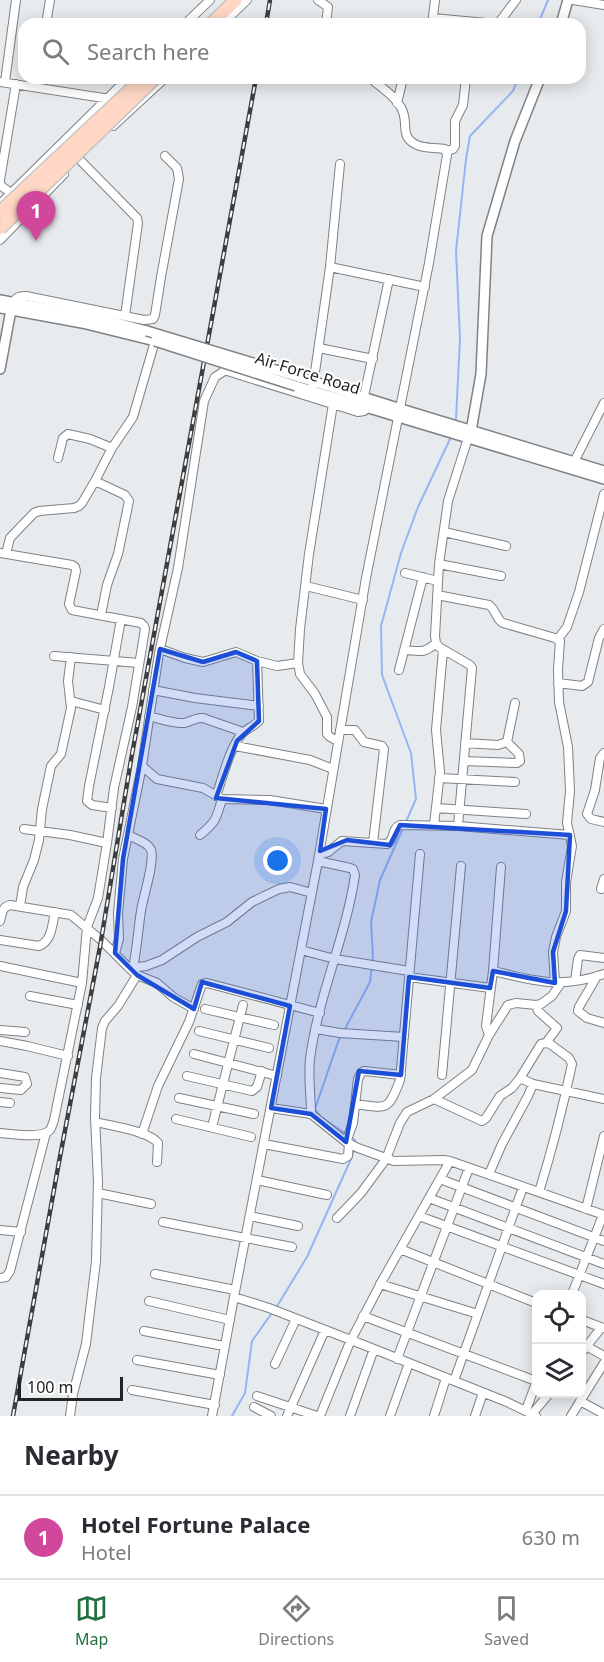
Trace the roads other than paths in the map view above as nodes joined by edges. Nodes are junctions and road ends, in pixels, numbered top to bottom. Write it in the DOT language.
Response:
graph roads {
  1 [pos="16,0"];
  2 [pos="50,0"];
  3 [pos="210,0"];
  4 [pos="224,0"];
  5 [pos="236,0"];
  6 [pos="248,0"];
  7 [pos="318,0"];
  8 [pos="435,0"];
  9 [pos="516,0"];
  10 [pos="568,0"];
  11 [pos="573,0"];
  12 [pos="604,5"];
  13 [pos="47,18"];
  14 [pos="191,18"];
  15 [pos="206,18"];
  16 [pos="217,18"];
  17 [pos="228,18"];
  18 [pos="327,18"];
  19 [pos="433,18"];
  20 [pos="502,18"];
  21 [pos="563,18"];
  22 [pos="3,82"];
  23 [pos="16,84"];
  24 [pos="36,84"];
  25 [pos="122,84"];
  26 [pos="137,84"];
  27 [pos="149,84"];
  28 [pos="159,84"];
  29 [pos="377,84"];
  30 [pos="402,84"];
  31 [pos="465,84"];
  32 [pos="535,84"];
  33 [pos="35,88"];
  34 [pos="107,99"];
  35 [pos="138,103"];
  36 [pos="397,103"];
  37 [pos="3,151"];
  38 [pos="447,151"];
  39 [pos="165,156"];
  40 [pos="79,159"];
  41 [pos="340,164"];
  42 [pos="0,185"];
  43 [pos="11,193"];
  44 [pos="0,204"];
  45 [pos="0,212"];
  46 [pos="0,228"];
  47 [pos="0,240"];
  48 [pos="330,267"];
  49 [pos="389,279"];
  50 [pos="425,287"];
  51 [pos="0,300"];
  52 [pos="12,307"];
  53 [pos="0,308"];
  54 [pos="125,316"];
  55 [pos="156,341"];
  56 [pos="319,348"];
  57 [pos="373,359"];
  58 [pos="228,368"];
  59 [pos="0,369"];
  60 [pos="297,381"];
  61 [pos="313,386"];
  62 [pos="365,403"];
  63 [pos="604,403"];
  64 [pos="333,404"];
  65 [pos="400,413"];
  66 [pos="470,435"];
  67 [pos="112,448"];
  68 [pos="58,459"];
  69 [pos="574,462"];
  70 [pos="604,471"];
  71 [pos="604,479"];
  72 [pos="95,481"];
  73 [pos="604,494"];
  74 [pos="444,532"];
  75 [pos="506,546"];
  76 [pos="3,554"];
  77 [pos="439,564"];
  78 [pos="405,573"];
  79 [pos="501,576"];
  80 [pos="423,577"];
  81 [pos="438,581"];
  82 [pos="306,586"];
  83 [pos="437,595"];
  84 [pos="363,600"];
  85 [pos="101,615"];
  86 [pos="121,619"];
  87 [pos="604,629"];
  88 [pos="558,639"];
  89 [pos="436,643"];
  90 [pos="160,649"];
  91 [pos="405,650"];
  92 [pos="443,650"];
  93 [pos="54,656"];
  94 [pos="71,657"];
  95 [pos="113,660"];
  96 [pos="257,661"];
  97 [pos="139,663"];
  98 [pos="298,663"];
  99 [pos="399,670"];
  100 [pos="558,684"];
  101 [pos="153,690"];
  102 [pos="71,701"];
  103 [pos="514,703"];
  104 [pos="259,706"];
  105 [pos="105,710"];
  106 [pos="150,716"];
  107 [pos="340,730"];
  108 [pos="243,732"];
  109 [pos="338,741"];
  110 [pos="507,742"];
  111 [pos="465,743"];
  112 [pos="235,746"];
  113 [pos="604,753"];
  114 [pos="464,761"];
  115 [pos="142,766"];
  116 [pos="333,769"];
  117 [pos="439,778"];
  118 [pos="464,778"];
  119 [pos="515,782"];
  120 [pos="219,797"];
  121 [pos="112,808"];
  122 [pos="436,808"];
  123 [pos="326,809"];
  124 [pos="460,810"];
  125 [pos="526,814"];
  126 [pos="604,822"];
  127 [pos="434,825"];
  128 [pos="458,826"];
  129 [pos="24,829"];
  130 [pos="40,832"];
  131 [pos="128,835"];
  132 [pos="200,835"];
  133 [pos="570,835"];
  134 [pos="107,843"];
  135 [pos="372,843"];
  136 [pos="420,854"];
  137 [pos="319,858"];
  138 [pos="461,866"];
  139 [pos="501,867"];
  140 [pos="604,879"];
  141 [pos="602,889"];
  142 [pos="312,893"];
  143 [pos="20,906"];
  144 [pos="55,912"];
  145 [pos="0,921"];
  146 [pos="87,927"];
  147 [pos="0,940"];
  148 [pos="301,950"];
  149 [pos="115,953"];
  150 [pos="604,958"];
  151 [pos="335,959"];
  152 [pos="0,966"];
  153 [pos="133,970"];
  154 [pos="492,971"];
  155 [pos="409,974"];
  156 [pos="600,975"];
  157 [pos="575,981"];
  158 [pos="82,983"];
  159 [pos="452,983"];
  160 [pos="558,983"];
  161 [pos="490,988"];
  162 [pos="30,996"];
  163 [pos="78,1005"];
  164 [pos="243,1005"];
  165 [pos="536,1005"];
  166 [pos="290,1006"];
  167 [pos="194,1009"];
  168 [pos="205,1009"];
  169 [pos="320,1013"];
  170 [pos="240,1017"];
  171 [pos="604,1023"];
  172 [pos="274,1025"];
  173 [pos="316,1029"];
  174 [pos="0,1030"];
  175 [pos="199,1031"];
  176 [pos="25,1032"];
  177 [pos="489,1035"];
  178 [pos="404,1037"];
  179 [pos="234,1040"];
  180 [pos="0,1041"];
  181 [pos="546,1042"];
  182 [pos="269,1048"];
  183 [pos="194,1053"];
  184 [pos="68,1056"];
  185 [pos="228,1062"];
  186 [pos="262,1071"];
  187 [pos="0,1073"];
  188 [pos="401,1075"];
  189 [pos="188,1076"];
  190 [pos="277,1076"];
  191 [pos="442,1076"];
  192 [pos="520,1078"];
  193 [pos="222,1084"];
  194 [pos="533,1084"];
  195 [pos="0,1088"];
  196 [pos="567,1090"];
  197 [pos="179,1098"];
  198 [pos="434,1099"];
  199 [pos="604,1099"];
  200 [pos="0,1102"];
  201 [pos="10,1103"];
  202 [pos="356,1104"];
  203 [pos="217,1106"];
  204 [pos="271,1108"];
  205 [pos="254,1114"];
  206 [pos="311,1114"];
  207 [pos="176,1119"];
  208 [pos="96,1122"];
  209 [pos="212,1127"];
  210 [pos="0,1133"];
  211 [pos="46,1133"];
  212 [pos="142,1134"];
  213 [pos="251,1137"];
  214 [pos="604,1137"];
  215 [pos="351,1141"];
  216 [pos="264,1144"];
  217 [pos="386,1159"];
  218 [pos="450,1161"];
  219 [pos="157,1162"];
  220 [pos="469,1167"];
  221 [pos="489,1174"];
  222 [pos="440,1179"];
  223 [pos="257,1180"];
  224 [pos="462,1187"];
  225 [pos="523,1187"];
  226 [pos="539,1192"];
  227 [pos="98,1193"];
  228 [pos="327,1195"];
  229 [pos="429,1198"];
  230 [pos="151,1204"];
  231 [pos="454,1208"];
  232 [pos="516,1208"];
  233 [pos="586,1209"];
  234 [pos="603,1215"];
  235 [pos="250,1216"];
  236 [pos="419,1216"];
  237 [pos="337,1218"];
  238 [pos="163,1222"];
  239 [pos="298,1226"];
  240 [pos="447,1226"];
  241 [pos="508,1228"];
  242 [pos="0,1230"];
  243 [pos="21,1232"];
  244 [pos="594,1237"];
  245 [pos="246,1238"];
  246 [pos="604,1241"];
  247 [pos="502,1246"];
  248 [pos="292,1247"];
  249 [pos="400,1249"];
  250 [pos="586,1257"];
  251 [pos="434,1262"];
  252 [pos="604,1264"];
  253 [pos="155,1274"];
  254 [pos="579,1275"];
  255 [pos="0,1278"];
  256 [pos="380,1284"];
  257 [pos="489,1284"];
  258 [pos="604,1284"];
  259 [pos="573,1290"];
  260 [pos="234,1293"];
  261 [pos="421,1297"];
  262 [pos="149,1301"];
  263 [pos="532,1301"];
  264 [pos="478,1314"];
  265 [pos="363,1316"];
  266 [pos="296,1319"];
  267 [pos="230,1320"];
  268 [pos="586,1322"];
  269 [pos="602,1328"];
  270 [pos="325,1330"];
  271 [pos="144,1331"];
  272 [pos="407,1333"];
  273 [pos="351,1340"];
  274 [pos="224,1346"];
  275 [pos="586,1347"];
  276 [pos="374,1349"];
  277 [pos="586,1350"];
  278 [pos="464,1354"];
  279 [pos="604,1356"];
  280 [pos="398,1359"];
  281 [pos="137,1360"];
  282 [pos="409,1363"];
  283 [pos="604,1363"];
  284 [pos="275,1364"];
  285 [pos="220,1375"];
  286 [pos="450,1380"];
  287 [pos="532,1380"];
  288 [pos="132,1390"];
  289 [pos="483,1393"];
  290 [pos="257,1396"];
  291 [pos="534,1398"];
  292 [pos="545,1398"];
  293 [pos="580,1401"];
  294 [pos="215,1405"];
  295 [pos="254,1407"];
  296 [pos="290,1407"];
  297 [pos="531,1413"];
  298 [pos="604,1414"];
  299 [pos="69,1416"];
  300 [pos="212,1416"];
  301 [pos="271,1416"];
  302 [pos="286,1416"];
  303 [pos="318,1416"];
  304 [pos="350,1416"];
  305 [pos="390,1416"];
  306 [pos="434,1416"];
  307 [pos="475,1416"];
  308 [pos="571,1416"];
  1 -- 22 [label="street"];
  2 -- 13 [label="street"];
  3 -- 14 [label="street"];
  4 -- 15 [label="main road"];
  5 -- 16 [label="main road"];
  6 -- 17 [label="street"];
  7 -- 18 [label="street"];
  8 -- 19 [label="street"];
  9 -- 20 [label="street"];
  10 -- 21 [label="street"];
  11 -- 12 [label="street"];
  22 -- 23 [label="street"];
  23 -- 33 [label="street"];
  23 -- 37 [label="street"];
  24 -- 33 [label="street"];
  25 -- 34 [label="street"];
  26 -- 45 [label="main road, bridge"];
  27 -- 46 [label="main road, bridge"];
  28 -- 35 [label="street"];
  29 -- 36 [label="street"];
  30 -- 36 [label="street"];
  31 -- 38 [label="street"];
  32 -- 66 [label="street"];
  33 -- 34 [label="street"];
  34 -- 35 [label="street"];
  34 -- 43 [label="street"];
  35 -- 40 [label="street"];
  36 -- 38 [label="street"];
  37 -- 42 [label="street"];
  38 -- 50 [label="street"];
  39 -- 54 [label="street"];
  40 -- 47 [label="street"];
  40 -- 54 [label="street"];
  41 -- 48 [label="street"];
  42 -- 43 [label="street"];
  43 -- 44 [label="street"];
  48 -- 49 [label="street"];
  48 -- 56 [label="street"];
  49 -- 50 [label="street"];
  49 -- 57 [label="street"];
  50 -- 65 [label="street"];
  51 -- 52 [label="street, Air Force Road"];
  52 -- 53 [label="street, Air Force Road"];
  52 -- 54 [label="street"];
  52 -- 55 [label="street, Air Force Road"];
  52 -- 59 [label="street"];
  52 -- 60 [label="street, Air Force Road, bridge"];
  55 -- 58 [label="street, Air Force Road, bridge"];
  55 -- 67 [label="street"];
  56 -- 57 [label="street"];
  56 -- 61 [label="street"];
  57 -- 62 [label="street"];
  58 -- 60 [label="street, Air Force Road, bridge"];
  58 -- 64 [label="street"];
  58 -- 90 [label="street"];
  60 -- 61 [label="street, Air Force Road"];
  61 -- 62 [label="street, Air Force Road"];
  62 -- 64 [label="street"];
  62 -- 65 [label="street, Air Force Road"];
  63 -- 69 [label="street"];
  64 -- 82 [label="street"];
  65 -- 66 [label="street, Air Force Road"];
  65 -- 84 [label="street"];
  66 -- 69 [label="street, Air Force Road"];
  66 -- 71 [label="street, Air Force Road"];
  66 -- 74 [label="street"];
  67 -- 68 [label="street"];
  67 -- 72 [label="street"];
  69 -- 70 [label="street, Air Force Road"];
  72 -- 76 [label="street"];
  72 -- 85 [label="street"];
  73 -- 88 [label="street"];
  74 -- 75 [label="street"];
  74 -- 77 [label="street"];
  76 -- 85 [label="street"];
  77 -- 79 [label="street"];
  77 -- 81 [label="street"];
  78 -- 80 [label="street"];
  80 -- 81 [label="street"];
  80 -- 91 [label="street"];
  81 -- 83 [label="street"];
  82 -- 84 [label="street"];
  82 -- 98 [label="street"];
  83 -- 88 [label="street"];
  83 -- 89 [label="street"];
  84 -- 107 [label="street"];
  85 -- 86 [label="street"];
  86 -- 95 [label="street"];
  86 -- 97 [label="street"];
  87 -- 100 [label="street"];
  88 -- 100 [label="street"];
  89 -- 91 [label="street"];
  89 -- 92 [label="street"];
  90 -- 96 [label="street"];
  90 -- 101 [label="street"];
  91 -- 99 [label="street"];
  92 -- 111 [label="street"];
  92 -- 117 [label="street"];
  93 -- 94 [label="street"];
  94 -- 95 [label="street"];
  94 -- 102 [label="street"];
  95 -- 97 [label="street"];
  95 -- 105 [label="street"];
  96 -- 98 [label="street"];
  96 -- 104 [label="street"];
  97 -- 121 [label="street"];
  98 -- 109 [label="street"];
  100 -- 133 [label="street"];
  101 -- 104 [label="street"];
  101 -- 106 [label="street"];
  102 -- 105 [label="street"];
  102 -- 130 [label="street"];
  103 -- 110 [label="street"];
  104 -- 108 [label="street"];
  105 -- 121 [label="street"];
  106 -- 108 [label="street"];
  106 -- 115 [label="street"];
  107 -- 109 [label="street"];
  107 -- 135 [label="street"];
  108 -- 112 [label="street"];
  109 -- 116 [label="street"];
  110 -- 111 [label="street"];
  110 -- 114 [label="street"];
  111 -- 114 [label="street"];
  112 -- 116 [label="street"];
  112 -- 120 [label="street"];
  113 -- 126 [label="street"];
  114 -- 118 [label="street"];
  115 -- 120 [label="street"];
  115 -- 131 [label="street"];
  116 -- 123 [label="street"];
  117 -- 118 [label="street"];
  117 -- 122 [label="street"];
  118 -- 119 [label="street"];
  118 -- 124 [label="street"];
  120 -- 123 [label="street"];
  120 -- 132 [label="street"];
  121 -- 134 [label="street"];
  122 -- 124 [label="street"];
  122 -- 127 [label="street"];
  123 -- 137 [label="street"];
  124 -- 125 [label="street"];
  124 -- 128 [label="street"];
  127 -- 128 [label="street"];
  127 -- 135 [label="street"];
  128 -- 133 [label="street"];
  129 -- 130 [label="street"];
  130 -- 134 [label="street"];
  130 -- 143 [label="street"];
  131 -- 149 [label="street"];
  131 -- 153 [label="street"];
  133 -- 160 [label="street"];
  134 -- 146 [label="street"];
  135 -- 137 [label="street"];
  136 -- 155 [label="street"];
  137 -- 142 [label="street"];
  137 -- 151 [label="street"];
  138 -- 159 [label="street"];
  139 -- 154 [label="street"];
  140 -- 141 [label="street"];
  142 -- 148 [label="street"];
  142 -- 153 [label="street"];
  143 -- 144 [label="street"];
  143 -- 145 [label="street"];
  144 -- 146 [label="street"];
  144 -- 147 [label="street"];
  146 -- 149 [label="street"];
  146 -- 158 [label="street"];
  148 -- 151 [label="street"];
  148 -- 166 [label="street"];
  149 -- 153 [label="street"];
  150 -- 157 [label="street"];
  151 -- 155 [label="street"];
  151 -- 169 [label="street"];
  152 -- 158 [label="street"];
  153 -- 167 [label="street"];
  153 -- 208 [label="street"];
  154 -- 160 [label="street"];
  154 -- 161 [label="street"];
  155 -- 159 [label="street"];
  155 -- 178 [label="street"];
  156 -- 157 [label="street"];
  156 -- 171 [label="street"];
  157 -- 160 [label="street"];
  158 -- 163 [label="street"];
  159 -- 161 [label="street"];
  159 -- 191 [label="street"];
  160 -- 165 [label="street"];
  161 -- 177 [label="street"];
  162 -- 163 [label="street"];
  163 -- 184 [label="street"];
  164 -- 170 [label="street"];
  165 -- 177 [label="street"];
  165 -- 181 [label="street"];
  166 -- 167 [label="street"];
  166 -- 169 [label="street"];
  166 -- 190 [label="street"];
  167 -- 212 [label="street"];
  168 -- 170 [label="street"];
  169 -- 173 [label="street"];
  170 -- 172 [label="street"];
  170 -- 179 [label="street"];
  173 -- 178 [label="street"];
  173 -- 206 [label="street"];
  174 -- 176 [label="street"];
  175 -- 179 [label="street"];
  177 -- 198 [label="street"];
  178 -- 188 [label="street"];
  179 -- 182 [label="street"];
  179 -- 185 [label="street"];
  180 -- 184 [label="street"];
  181 -- 192 [label="street"];
  181 -- 196 [label="street"];
  183 -- 185 [label="street"];
  184 -- 211 [label="street"];
  185 -- 186 [label="street"];
  185 -- 193 [label="street"];
  186 -- 190 [label="street"];
  186 -- 193 [label="street"];
  187 -- 195 [label="street"];
  188 -- 202 [label="street"];
  188 -- 202 [label="street"];
  189 -- 193 [label="street"];
  190 -- 204 [label="street"];
  192 -- 194 [label="street"];
  192 -- 198 [label="street"];
  193 -- 203 [label="street"];
  194 -- 196 [label="street"];
  194 -- 221 [label="street"];
  196 -- 199 [label="street"];
  196 -- 226 [label="street"];
  197 -- 203 [label="street"];
  198 -- 217 [label="street"];
  200 -- 201 [label="street"];
  202 -- 215 [label="street"];
  203 -- 205 [label="street"];
  203 -- 209 [label="street"];
  204 -- 206 [label="street"];
  204 -- 216 [label="street"];
  206 -- 215 [label="street"];
  207 -- 209 [label="street"];
  208 -- 212 [label="street"];
  208 -- 227 [label="street"];
  209 -- 213 [label="street"];
  210 -- 211 [label="street"];
  211 -- 243 [label="street"];
  212 -- 219 [label="street"];
  214 -- 233 [label="street"];
  215 -- 216 [label="street"];
  215 -- 217 [label="street"];
  216 -- 223 [label="street"];
  217 -- 218 [label="street"];
  217 -- 237 [label="street"];
  218 -- 220 [label="street"];
  218 -- 222 [label="street"];
  220 -- 221 [label="street"];
  220 -- 224 [label="street"];
  221 -- 225 [label="street"];
  222 -- 224 [label="street"];
  222 -- 229 [label="street"];
  223 -- 228 [label="street"];
  223 -- 235 [label="street"];
  224 -- 231 [label="street"];
  224 -- 232 [label="street"];
  225 -- 226 [label="street"];
  225 -- 232 [label="street"];
  226 -- 233 [label="street"];
  227 -- 230 [label="street"];
  227 -- 299 [label="street"];
  229 -- 231 [label="street"];
  229 -- 236 [label="street"];
  231 -- 240 [label="street"];
  231 -- 241 [label="street"];
  232 -- 241 [label="street"];
  232 -- 244 [label="street"];
  233 -- 234 [label="street"];
  234 -- 244 [label="street"];
  235 -- 239 [label="street"];
  235 -- 245 [label="street"];
  236 -- 240 [label="street"];
  236 -- 249 [label="street"];
  238 -- 245 [label="street"];
  240 -- 247 [label="street"];
  240 -- 251 [label="street"];
  241 -- 247 [label="street"];
  241 -- 250 [label="street"];
  242 -- 243 [label="street"];
  243 -- 255 [label="street"];
  244 -- 246 [label="street"];
  244 -- 250 [label="street"];
  245 -- 248 [label="street"];
  245 -- 260 [label="street"];
  247 -- 254 [label="street"];
  247 -- 257 [label="street"];
  249 -- 251 [label="street"];
  249 -- 256 [label="street"];
  250 -- 252 [label="street"];
  250 -- 254 [label="street"];
  251 -- 257 [label="street"];
  251 -- 261 [label="street"];
  253 -- 260 [label="street"];
  254 -- 258 [label="street"];
  254 -- 259 [label="street"];
  256 -- 261 [label="street"];
  256 -- 265 [label="street"];
  257 -- 263 [label="street"];
  257 -- 264 [label="street"];
  260 -- 266 [label="street"];
  260 -- 267 [label="street"];
  261 -- 264 [label="street"];
  261 -- 272 [label="street"];
  262 -- 267 [label="street"];
  264 -- 278 [label="street"];
  265 -- 272 [label="street"];
  265 -- 273 [label="street"];
  266 -- 270 [label="street"];
  266 -- 284 [label="street"];
  267 -- 274 [label="street"];
  268 -- 269 [label="street"];
  269 -- 275 [label="street"];
  270 -- 273 [label="street"];
  270 -- 296 [label="street"];
  271 -- 274 [label="street"];
  272 -- 278 [label="street"];
  272 -- 280 [label="street"];
  273 -- 276 [label="street"];
  273 -- 303 [label="street"];
  274 -- 285 [label="street"];
  276 -- 280 [label="street"];
  276 -- 304 [label="street"];
  277 -- 279 [label="street"];
  278 -- 286 [label="street"];
  278 -- 287 [label="street"];
  280 -- 282 [label="street"];
  281 -- 285 [label="street"];
  282 -- 286 [label="street"];
  282 -- 305 [label="street"];
  283 -- 293 [label="street"];
  285 -- 294 [label="street"];
  286 -- 289 [label="street"];
  286 -- 306 [label="street"];
  288 -- 294 [label="street"];
  289 -- 297 [label="street"];
  289 -- 307 [label="street"];
  290 -- 296 [label="street"];
  291 -- 297 [label="street"];
  292 -- 297 [label="street"];
  293 -- 298 [label="street"];
  293 -- 308 [label="street"];
  294 -- 300 [label="street"];
  295 -- 301 [label="street"];
  296 -- 302 [label="street"];
  296 -- 303 [label="street"];
}
